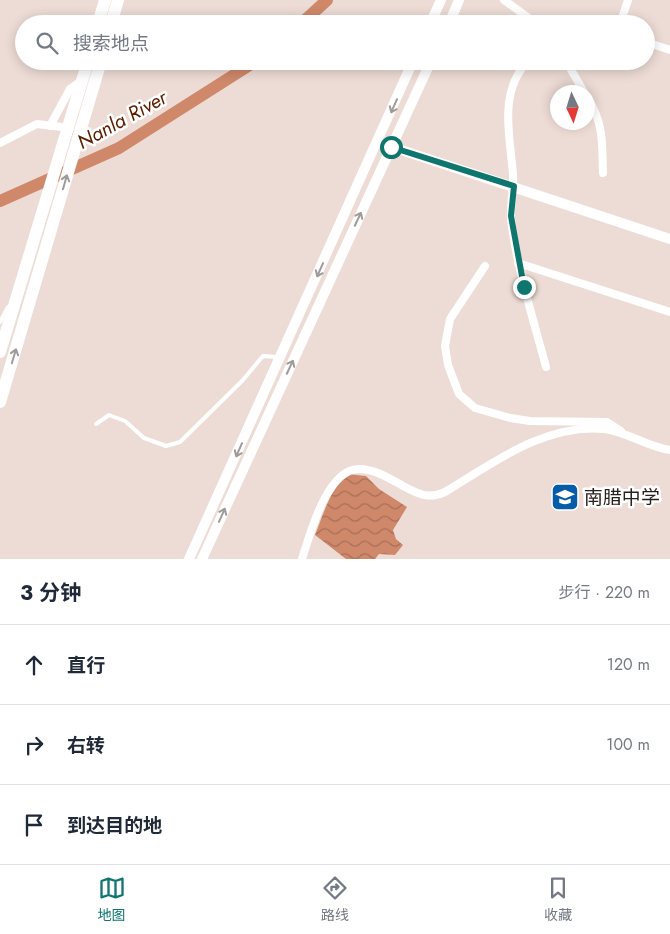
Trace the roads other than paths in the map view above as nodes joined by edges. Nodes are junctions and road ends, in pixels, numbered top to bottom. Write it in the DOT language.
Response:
graph roads {
  1 [pos="105,0"];
  2 [pos="118,0"];
  3 [pos="441,0"];
  4 [pos="459,0"];
  5 [pos="504,0"];
  6 [pos="628,0"];
  7 [pos="101,15"];
  8 [pos="114,15"];
  9 [pos="434,15"];
  10 [pos="452,15"];
  11 [pos="525,15"];
  12 [pos="623,15"];
  13 [pos="655,45"];
  14 [pos="670,50"];
  15 [pos="85,70"];
  16 [pos="98,70"];
  17 [pos="99,70"];
  18 [pos="410,70"];
  19 [pos="427,70"];
  20 [pos="521,70"];
  21 [pos="571,70"];
  22 [pos="82,79"];
  23 [pos="580,85"];
  24 [pos="595,110"];
  25 [pos="50,126"];
  26 [pos="378,142"];
  27 [pos="0,143"];
  28 [pos="391,147"];
  29 [pos="604,174"];
  30 [pos="514,186"];
  31 [pos="670,239"];
  32 [pos="518,264"];
  33 [pos="485,266"];
  34 [pos="21,283"];
  35 [pos="670,312"];
  36 [pos="0,322"];
  37 [pos="0,352"];
  38 [pos="280,357"];
  39 [pos="546,367"];
  40 [pos="0,402"];
  41 [pos="253,419"];
  42 [pos="96,424"];
  43 [pos="263,424"];
  44 [pos="631,438"];
  45 [pos="670,450"];
  46 [pos="189,559"];
  47 [pos="202,559"];
  48 [pos="302,559"];
  1 -- 7 [label="highway"];
  2 -- 8 [label="highway"];
  3 -- 9 [label="street"];
  4 -- 10 [label="street"];
  5 -- 11 [label="street"];
  6 -- 12 [label="street"];
  13 -- 14 [label="street"];
  15 -- 22 [label="highway"];
  40 -- 16 [label="highway, one-way"];
  17 -- 25 [label="street"];
  18 -- 26 [label="street, one-way"];
  19 -- 28 [label="street"];
  20 -- 30 [label="street"];
  21 -- 23 [label="street"];
  22 -- 25 [label="street"];
  22 -- 34 [label="highway"];
  24 -- 29 [label="street"];
  25 -- 27 [label="street"];
  26 -- 28 [label="street"];
  26 -- 38 [label="street, one-way"];
  28 -- 30 [label="street"];
  43 -- 28 [label="street, one-way"];
  30 -- 31 [label="street"];
  30 -- 32 [label="street"];
  32 -- 35 [label="street"];
  32 -- 39 [label="street"];
  33 -- 44 [label="street"];
  34 -- 36 [label="lane"];
  34 -- 37 [label="highway"];
  38 -- 41 [label="street"];
  38 -- 42 [label="lane"];
  41 -- 43 [label="street"];
  41 -- 46 [label="street, one-way"];
  47 -- 43 [label="street, one-way"];
  44 -- 45 [label="street"];
  44 -- 48 [label="street"];
}
